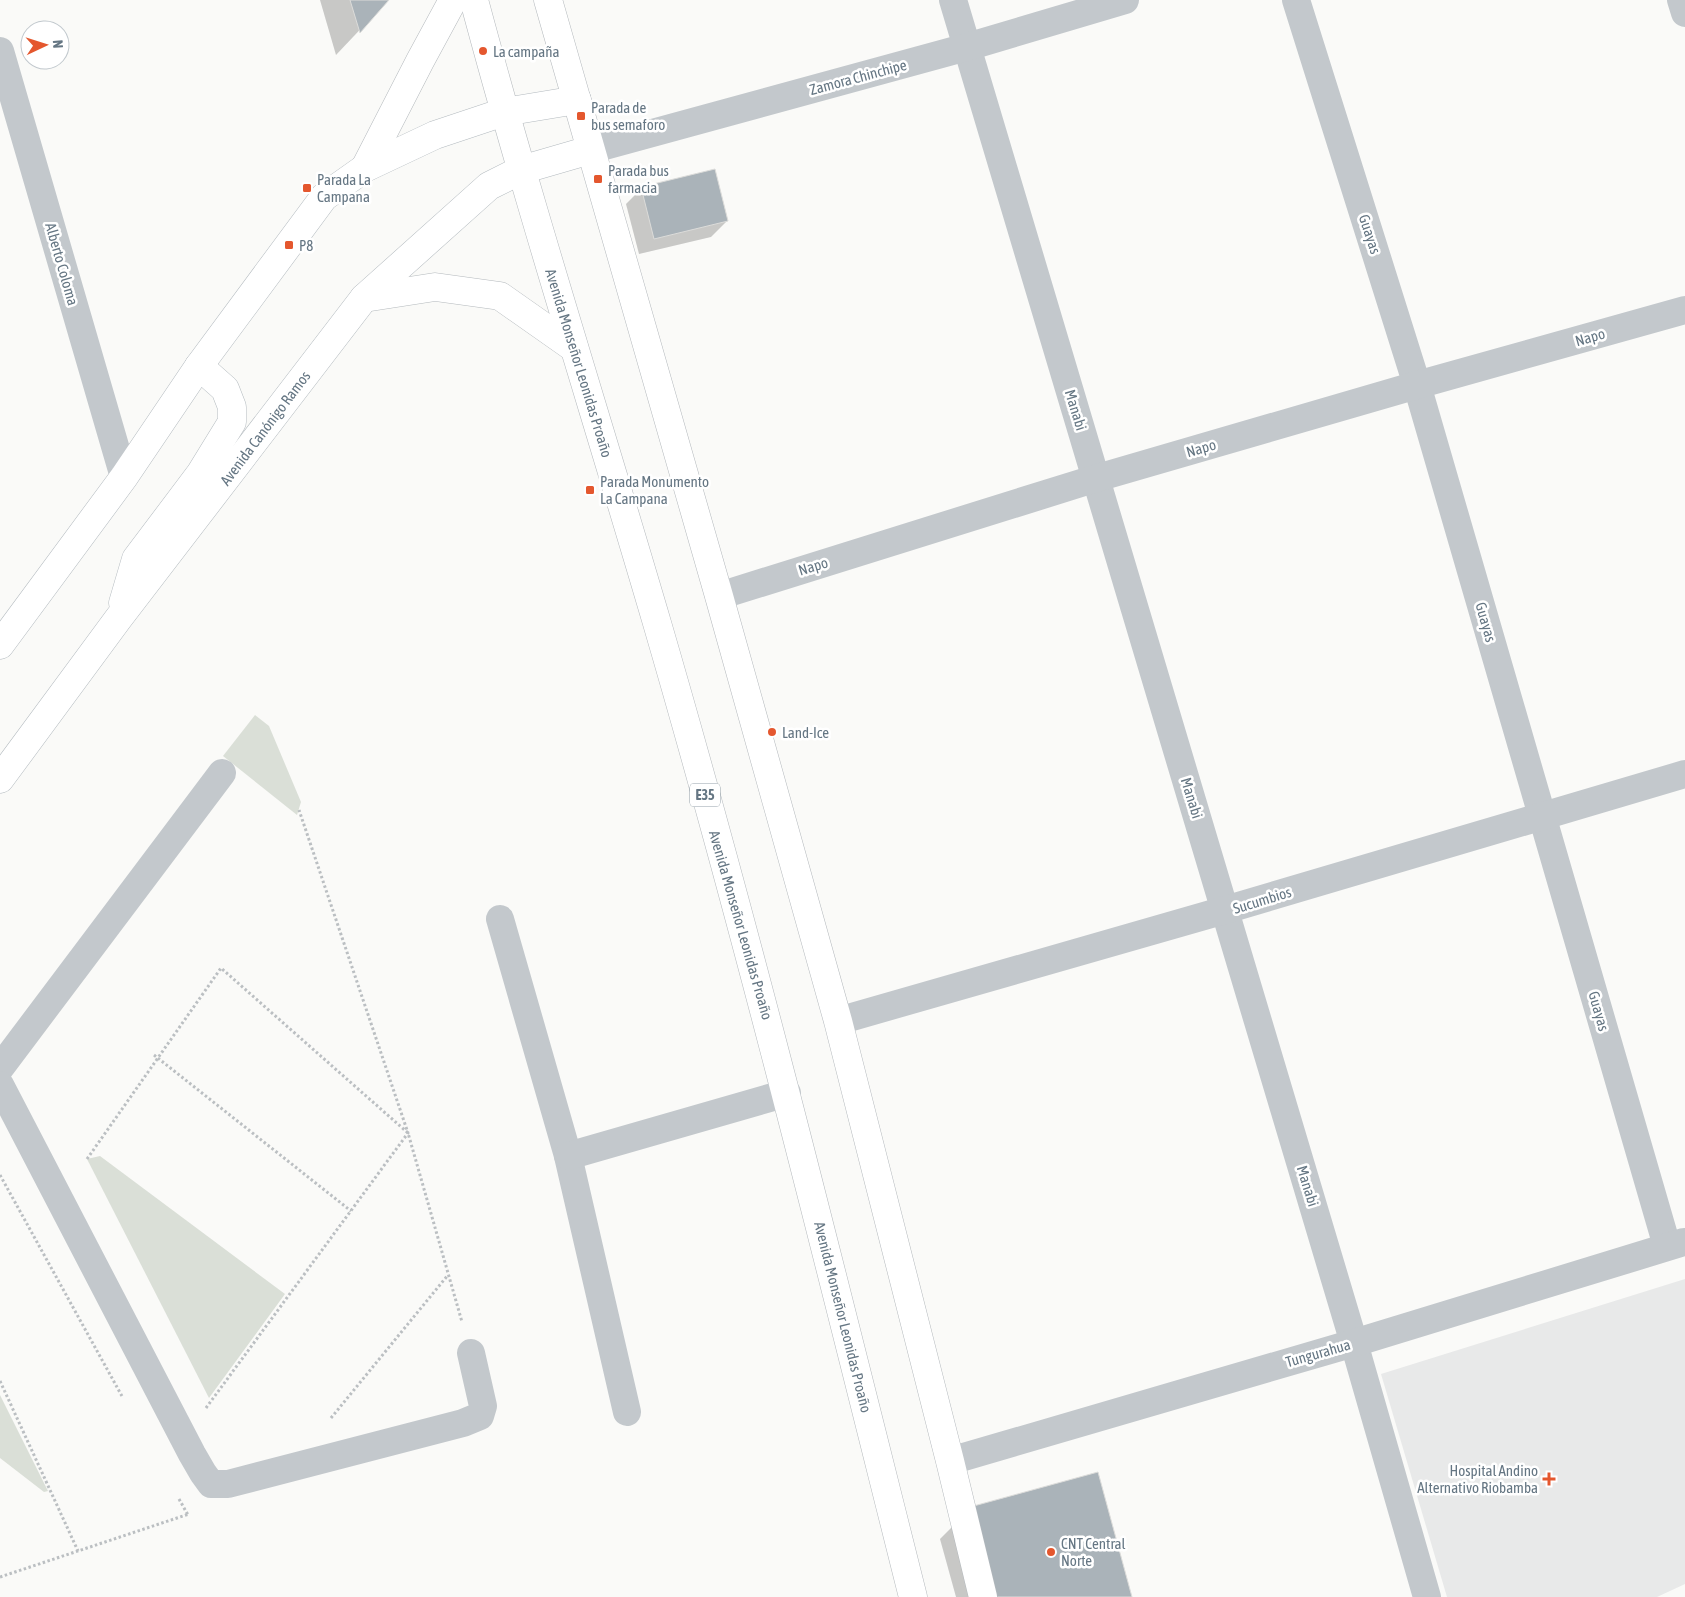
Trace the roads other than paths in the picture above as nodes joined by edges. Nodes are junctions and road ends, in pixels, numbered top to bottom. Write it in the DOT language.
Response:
graph roads {
  1 [pos="453,0"];
  2 [pos="474,0"];
  3 [pos="548,0"];
  4 [pos="953,0"];
  5 [pos="1125,0"];
  6 [pos="1296,0"];
  7 [pos="1681,0"];
  8 [pos="1685,13"];
  9 [pos="967,47"];
  10 [pos="0,51"];
  11 [pos="577,100"];
  12 [pos="504,112"];
  13 [pos="590,150"];
  14 [pos="365,168"];
  15 [pos="521,170"];
  16 [pos="364,298"];
  17 [pos="1685,310"];
  18 [pos="574,348"];
  19 [pos="199,366"];
  20 [pos="1417,385"];
  21 [pos="124,477"];
  22 [pos="1097,478"];
  23 [pos="719,596"];
  24 [pos="118,619"];
  25 [pos="0,645"];
  26 [pos="222,773"];
  27 [pos="1685,774"];
  28 [pos="0,778"];
  29 [pos="1542,816"];
  30 [pos="1225,910"];
  31 [pos="500,919"];
  32 [pos="838,1021"];
  33 [pos="0,1068"];
  34 [pos="0,1085"];
  35 [pos="787,1093"];
  36 [pos="568,1156"];
  37 [pos="1676,1244"];
  38 [pos="1354,1343"];
  39 [pos="471,1353"];
  40 [pos="627,1412"];
  41 [pos="950,1461"];
  42 [pos="913,1597"];
  43 [pos="983,1597"];
  44 [pos="1427,1597"];
  1 -- 14 [label="main road"];
  2 -- 12 [label="main road, Avenida Monseñor Leonidas Proaño / E35"];
  3 -- 11 [label="main road"];
  4 -- 9 [label="street, Manabi"];
  5 -- 9 [label="street, Zamora Chinchipe"];
  6 -- 20 [label="street, Guayas"];
  7 -- 8 [label="street"];
  9 -- 13 [label="street, Zamora Chinchipe"];
  9 -- 22 [label="street, Manabi"];
  10 -- 21 [label="street, Alberto Coloma"];
  11 -- 12 [label="main road"];
  11 -- 13 [label="main road"];
  12 -- 14 [label="main road"];
  12 -- 15 [label="main road, Avenida Monseñor Leonidas Proaño / E35"];
  13 -- 15 [label="main road, Avenida Canónigo Ramos"];
  13 -- 23 [label="main road"];
  14 -- 19 [label="main road"];
  15 -- 16 [label="main road, Avenida Canónigo Ramos"];
  15 -- 18 [label="main road, Avenida Monseñor Leonidas Proaño / E35"];
  16 -- 18 [label="main road"];
  16 -- 24 [label="main road, Avenida Canónigo Ramos"];
  17 -- 20 [label="street, Napo"];
  18 -- 35 [label="main road, Avenida Monseñor Leonidas Proaño / E35"];
  19 -- 21 [label="main road"];
  19 -- 24 [label="main road"];
  20 -- 22 [label="street, Napo"];
  20 -- 29 [label="street, Guayas"];
  21 -- 25 [label="main road"];
  22 -- 23 [label="street, Napo"];
  22 -- 30 [label="street, Manabi"];
  23 -- 32 [label="main road"];
  24 -- 28 [label="main road, Avenida Canónigo Ramos"];
  26 -- 33 [label="street"];
  27 -- 29 [label="street, Sucumbios"];
  29 -- 30 [label="street, Sucumbios"];
  29 -- 37 [label="street, Guayas"];
  30 -- 32 [label="street, Sucumbios"];
  30 -- 38 [label="street, Manabi"];
  31 -- 36 [label="street"];
  32 -- 41 [label="main road"];
  34 -- 39 [label="street"];
  35 -- 36 [label="street"];
  35 -- 42 [label="main road, Avenida Monseñor Leonidas Proaño / E35"];
  36 -- 40 [label="street"];
  37 -- 38 [label="street, Tungurahua"];
  38 -- 41 [label="street, Tungurahua"];
  38 -- 44 [label="street, Manabi"];
  41 -- 43 [label="main road"];
}
